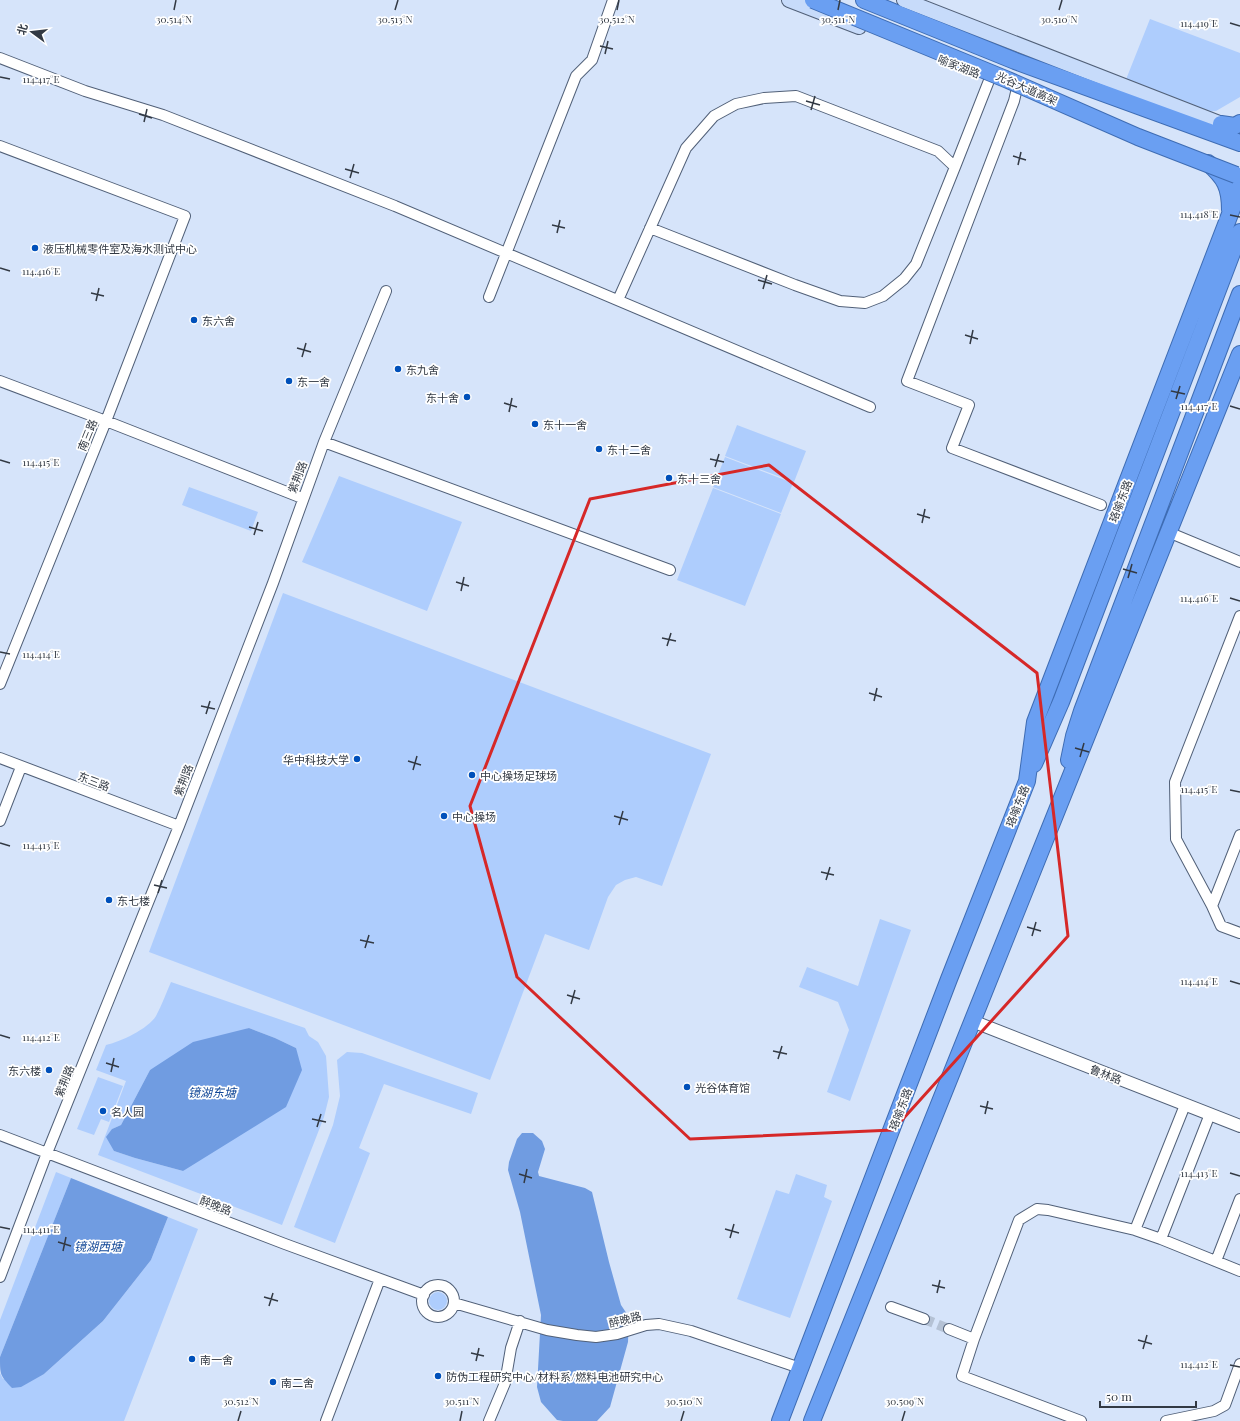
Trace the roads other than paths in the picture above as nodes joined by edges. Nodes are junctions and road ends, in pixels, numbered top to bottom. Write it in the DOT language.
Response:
graph roads {
  1 [pos="614,0"];
  2 [pos="789,0"];
  3 [pos="813,0"];
  4 [pos="864,0"];
  5 [pos="904,0"];
  6 [pos="0,58"];
  7 [pos="990,78"];
  8 [pos="1017,88"];
  9 [pos="1221,124"];
  10 [pos="1240,124"];
  11 [pos="1240,131"];
  12 [pos="1240,143"];
  13 [pos="0,146"];
  14 [pos="1207,162"];
  15 [pos="955,167"];
  16 [pos="1239,178"];
  17 [pos="1230,216"];
  18 [pos="650,228"];
  19 [pos="1240,232"];
  20 [pos="506,252"];
  21 [pos="386,291"];
  22 [pos="1240,294"];
  23 [pos="489,297"];
  24 [pos="618,300"];
  25 [pos="1240,354"];
  26 [pos="0,381"];
  27 [pos="870,407"];
  28 [pos="106,421"];
  29 [pos="324,442"];
  30 [pos="302,498"];
  31 [pos="1101,505"];
  32 [pos="1168,532"];
  33 [pos="1240,562"];
  34 [pos="670,570"];
  35 [pos="1240,616"];
  36 [pos="0,684"];
  37 [pos="0,758"];
  38 [pos="21,767"];
  39 [pos="1027,781"];
  40 [pos="1062,796"];
  41 [pos="0,821"];
  42 [pos="178,826"];
  43 [pos="1240,835"];
  44 [pos="1212,906"];
  45 [pos="1240,933"];
  46 [pos="972,1021"];
  47 [pos="1185,1105"];
  48 [pos="1210,1114"];
  49 [pos="1240,1126"];
  50 [pos="0,1135"];
  51 [pos="47,1153"];
  52 [pos="1240,1199"];
  53 [pos="1135,1230"];
  54 [pos="1161,1239"];
  55 [pos="1216,1261"];
  56 [pos="1240,1271"];
  57 [pos="0,1277"];
  58 [pos="380,1279"];
  59 [pos="424,1295"];
  60 [pos="454,1303"];
  61 [pos="891,1307"];
  62 [pos="924,1320"];
  63 [pos="520,1321"];
  64 [pos="949,1329"];
  65 [pos="974,1339"];
  66 [pos="1240,1364"];
  67 [pos="800,1368"];
  68 [pos="326,1421"];
  69 [pos="489,1421"];
  70 [pos="780,1421"];
  71 [pos="812,1421"];
  72 [pos="1081,1421"];
  73 [pos="1166,1421"];
  1 -- 20 [label="street"];
  2 -- 7 [label="main road, 喻家湖路"];
  3 -- 16 [label="highway, 光谷大道高架, bridge"];
  4 -- 12 [label="highway, 光谷大道高架"];
  5 -- 9 [label="main road"];
  6 -- 20 [label="street"];
  7 -- 8 [label="main road, 喻家湖路"];
  7 -- 15 [label="street"];
  8 -- 14 [label="main road, 喻家湖路"];
  8 -- 31 [label="street"];
  9 -- 10 [label="highway"];
  9 -- 11 [label="main road"];
  13 -- 28 [label="street, 南三路"];
  14 -- 16 [label="main road, 喻家湖路"];
  14 -- 17 [label="highway"];
  15 -- 18 [label="street"];
  15 -- 18 [label="street"];
  16 -- 17 [label="highway, 珞喻东路"];
  17 -- 39 [label="highway, 珞喻东路"];
  18 -- 24 [label="street"];
  19 -- 39 [label="highway"];
  20 -- 23 [label="street"];
  20 -- 24 [label="street"];
  21 -- 29 [label="street, 紫荆路"];
  22 -- 40 [label="highway"];
  24 -- 27 [label="street"];
  25 -- 32 [label="highway"];
  26 -- 28 [label="street"];
  28 -- 30 [label="street"];
  28 -- 36 [label="street, 南三路"];
  29 -- 30 [label="street, 紫荆路"];
  29 -- 34 [label="street"];
  30 -- 42 [label="street, 紫荆路"];
  32 -- 33 [label="street"];
  32 -- 40 [label="highway"];
  35 -- 44 [label="street"];
  37 -- 38 [label="street, 东三路"];
  38 -- 41 [label="street"];
  38 -- 42 [label="street, 东三路"];
  39 -- 67 [label="highway, 珞喻东路"];
  40 -- 46 [label="highway"];
  42 -- 51 [label="street, 紫荆路"];
  43 -- 44 [label="street"];
  44 -- 45 [label="street"];
  46 -- 47 [label="street, 鲁林路"];
  46 -- 71 [label="highway"];
  47 -- 48 [label="street, 鲁林路"];
  47 -- 53 [label="street"];
  48 -- 49 [label="street, 鲁林路"];
  48 -- 54 [label="street"];
  50 -- 51 [label="street, 醉晚路"];
  51 -- 57 [label="street, 紫荆路"];
  51 -- 58 [label="street, 醉晚路"];
  52 -- 55 [label="street"];
  53 -- 54 [label="street"];
  53 -- 65 [label="street"];
  54 -- 55 [label="street"];
  55 -- 56 [label="street"];
  58 -- 59 [label="street, 醉晚路"];
  58 -- 68 [label="street"];
  59 -- 60 [label="street"];
  59 -- 60 [label="street"];
  60 -- 63 [label="street, 醉晚路"];
  61 -- 62 [label="street"];
  63 -- 67 [label="street, 醉晚路"];
  63 -- 69 [label="street"];
  64 -- 65 [label="street"];
  65 -- 72 [label="street"];
  66 -- 73 [label="street"];
  67 -- 70 [label="highway, 珞喻东路"];
}
